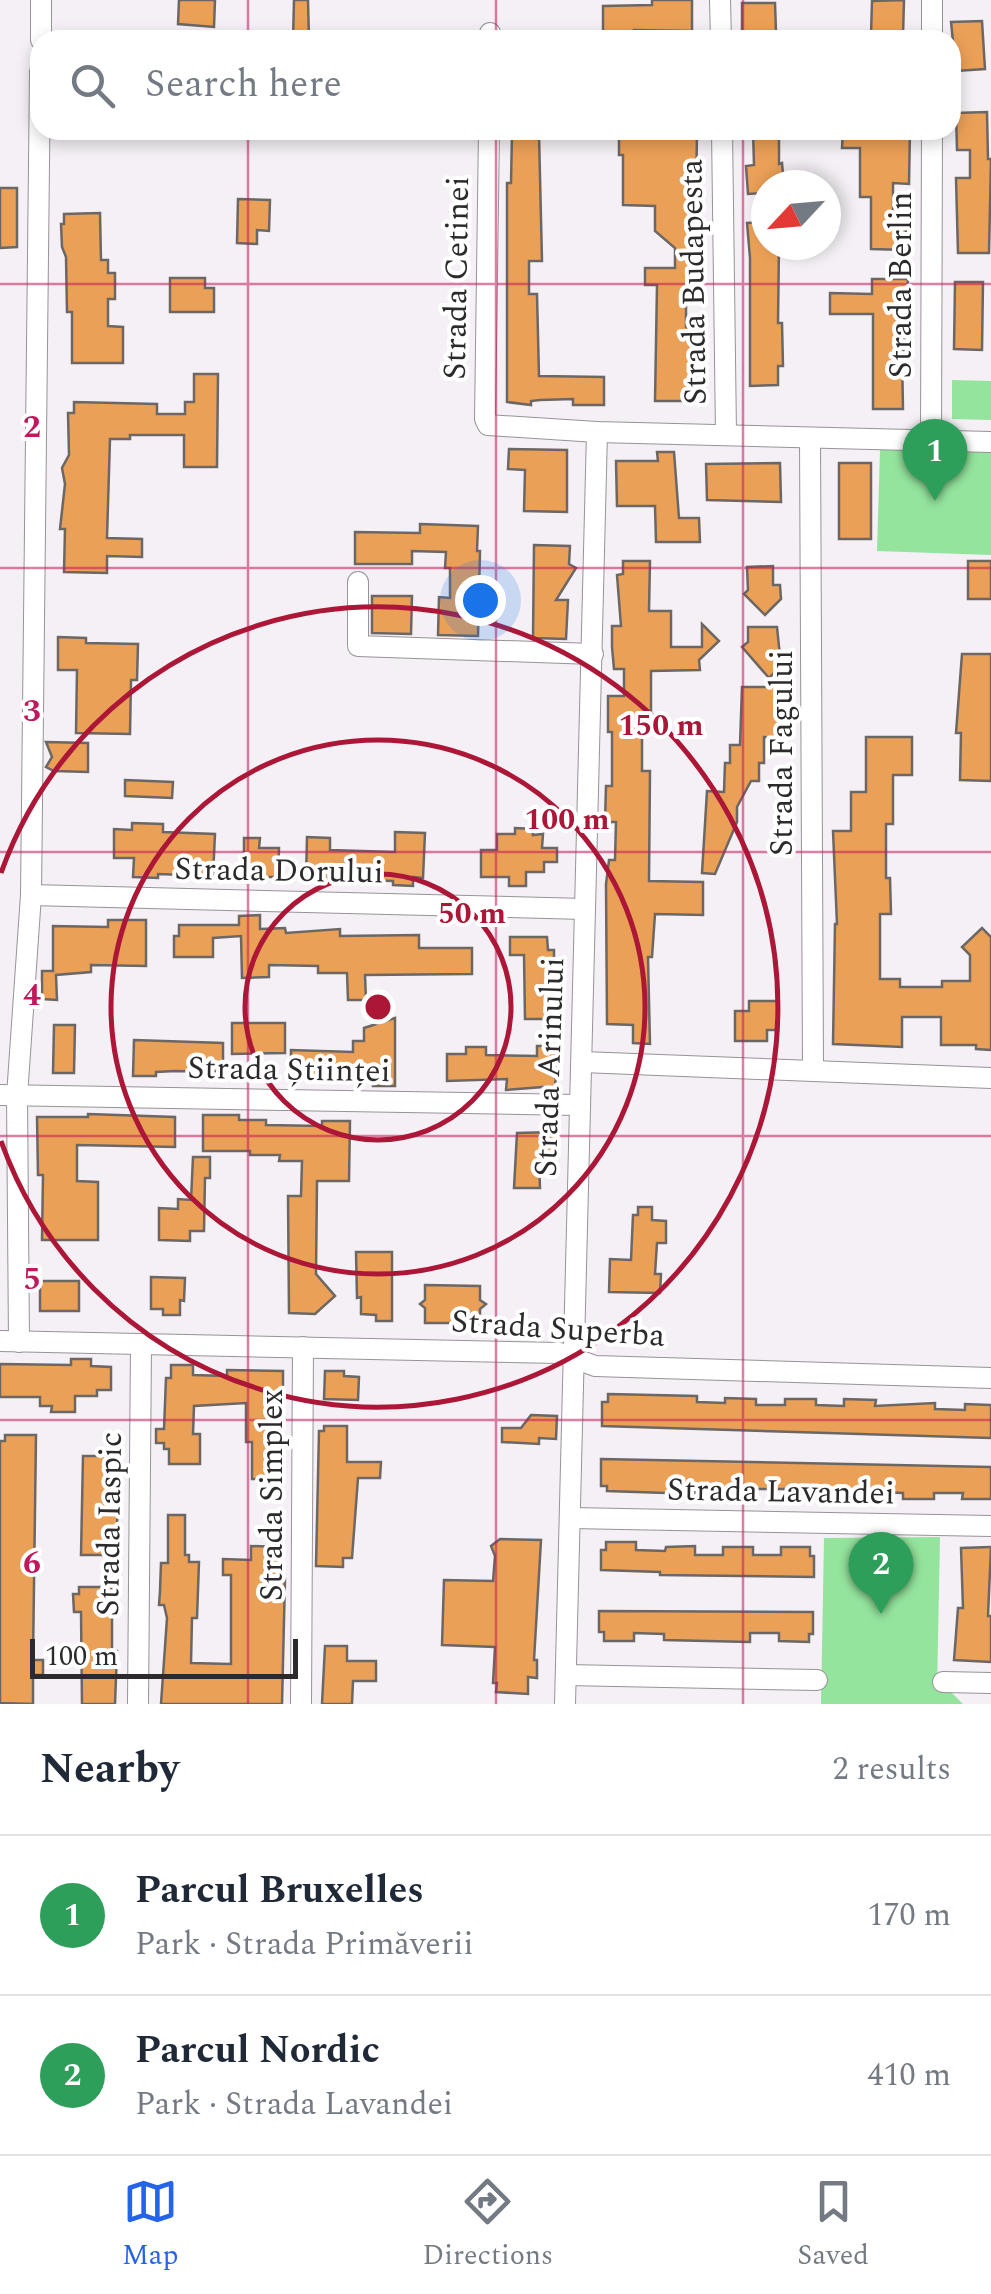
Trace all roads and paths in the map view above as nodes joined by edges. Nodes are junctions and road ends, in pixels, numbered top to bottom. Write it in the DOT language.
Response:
graph roads {
  1 [pos="41,0"];
  2 [pos="720,0"];
  3 [pos="932,0"];
  4 [pos="40,30"];
  5 [pos="721,30"];
  6 [pos="932,30"];
  7 [pos="39,140"];
  8 [pos="489,140"];
  9 [pos="722,140"];
  10 [pos="932,140"];
  11 [pos="597,432"];
  12 [pos="726,434"];
  13 [pos="810,438"];
  14 [pos="931,440"];
  15 [pos="991,442"];
  16 [pos="358,582"];
  17 [pos="592,654"];
  18 [pos="32,894"];
  19 [pos="585,909"];
  20 [pos="582,1062"];
  21 [pos="813,1068"];
  22 [pos="991,1078"];
  23 [pos="8,1096"];
  24 [pos="578,1105"];
  25 [pos="9,1342"];
  26 [pos="142,1344"];
  27 [pos="303,1347"];
  28 [pos="573,1356"];
  29 [pos="991,1378"];
  30 [pos="570,1518"];
  31 [pos="991,1526"];
  32 [pos="566,1674"];
  33 [pos="816,1680"];
  34 [pos="943,1682"];
  35 [pos="991,1683"];
  36 [pos="138,1704"];
  37 [pos="301,1704"];
  38 [pos="565,1704"];
  1 -- 4 [label="street"];
  2 -- 5 [label="street"];
  3 -- 6 [label="street"];
  7 -- 18 [label="street"];
  8 -- 11 [label="street, Strada Cetinei"];
  9 -- 12 [label="street, Strada Budapesta"];
  10 -- 14 [label="street, Strada Berlin"];
  11 -- 12 [label="street"];
  11 -- 17 [label="street, Strada Arinului"];
  12 -- 13 [label="street"];
  13 -- 14 [label="street"];
  13 -- 21 [label="street, Strada Fagului"];
  14 -- 15 [label="street"];
  16 -- 17 [label="street"];
  17 -- 19 [label="street, Strada Arinului"];
  18 -- 19 [label="street, Strada Dorului"];
  18 -- 23 [label="street"];
  19 -- 20 [label="street, Strada Arinului"];
  20 -- 21 [label="street"];
  20 -- 24 [label="street, Strada Arinului"];
  21 -- 22 [label="street"];
  23 -- 24 [label="street, Strada Științei"];
  23 -- 25 [label="street"];
  24 -- 28 [label="street, Strada Arinului"];
  25 -- 26 [label="street, Strada Superba"];
  26 -- 27 [label="street, Strada Superba"];
  26 -- 36 [label="street, Strada Iaspic"];
  27 -- 28 [label="street, Strada Superba"];
  27 -- 37 [label="street, Strada Simplex"];
  28 -- 29 [label="street, Strada Superba"];
  28 -- 30 [label="street, Strada Arinului"];
  30 -- 31 [label="street, Strada Lavandei"];
  30 -- 32 [label="street, Strada Arinului"];
  32 -- 33 [label="street"];
  32 -- 38 [label="street, Strada Arinului"];
  34 -- 35 [label="street"];
}
